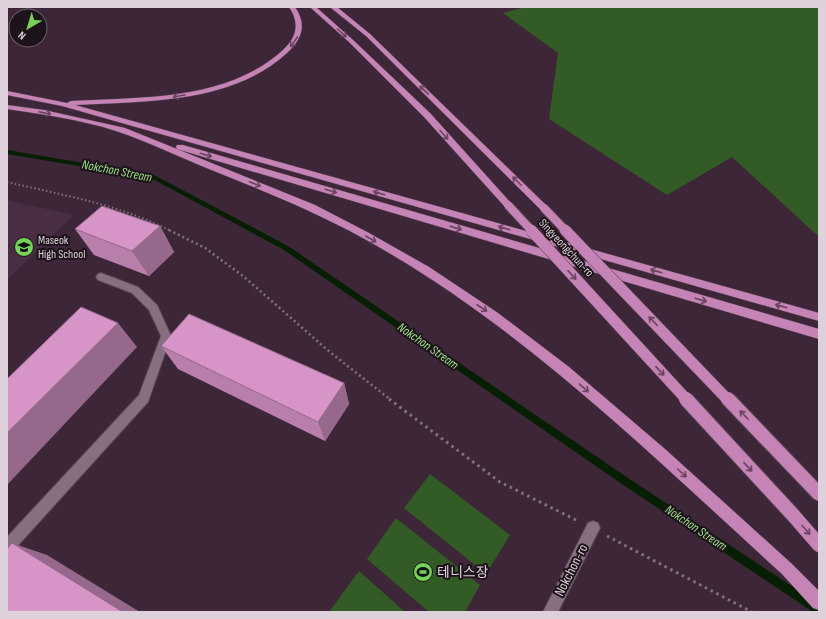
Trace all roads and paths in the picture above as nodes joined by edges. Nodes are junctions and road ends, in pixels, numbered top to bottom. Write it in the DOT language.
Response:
graph roads {
  1 [pos="292,7"];
  2 [pos="313,7"];
  3 [pos="333,7"];
  4 [pos="7,93"];
  5 [pos="63,104"];
  6 [pos="7,107"];
  7 [pos="115,128"];
  8 [pos="7,182"];
  9 [pos="101,277"];
  10 [pos="819,317"];
  11 [pos="819,334"];
  12 [pos="772,444"];
  13 [pos="819,485"];
  14 [pos="819,494"];
  15 [pos="593,528"];
  16 [pos="819,545"];
  17 [pos="7,547"];
  18 [pos="819,602"];
  19 [pos="550,612"];
  20 [pos="752,612"];
  1 -- 5 [label="highway, one-way"];
  2 -- 16 [label="highway, Singyeongchun-ro, one-way, bridge"];
  12 -- 3 [label="highway, Singyeongchun-ro, one-way, bridge"];
  4 -- 5 [label="highway"];
  10 -- 5 [label="highway, one-way"];
  6 -- 7 [label="highway, one-way"];
  7 -- 11 [label="highway, one-way"];
  7 -- 18 [label="highway, one-way"];
  8 -- 15 [label="path"];
  9 -- 17 [label="street"];
  12 -- 13 [label="highway, bridge"];
  12 -- 14 [label="highway, bridge"];
  15 -- 19 [label="street, Nokchon-ro"];
  15 -- 20 [label="path"];
}
